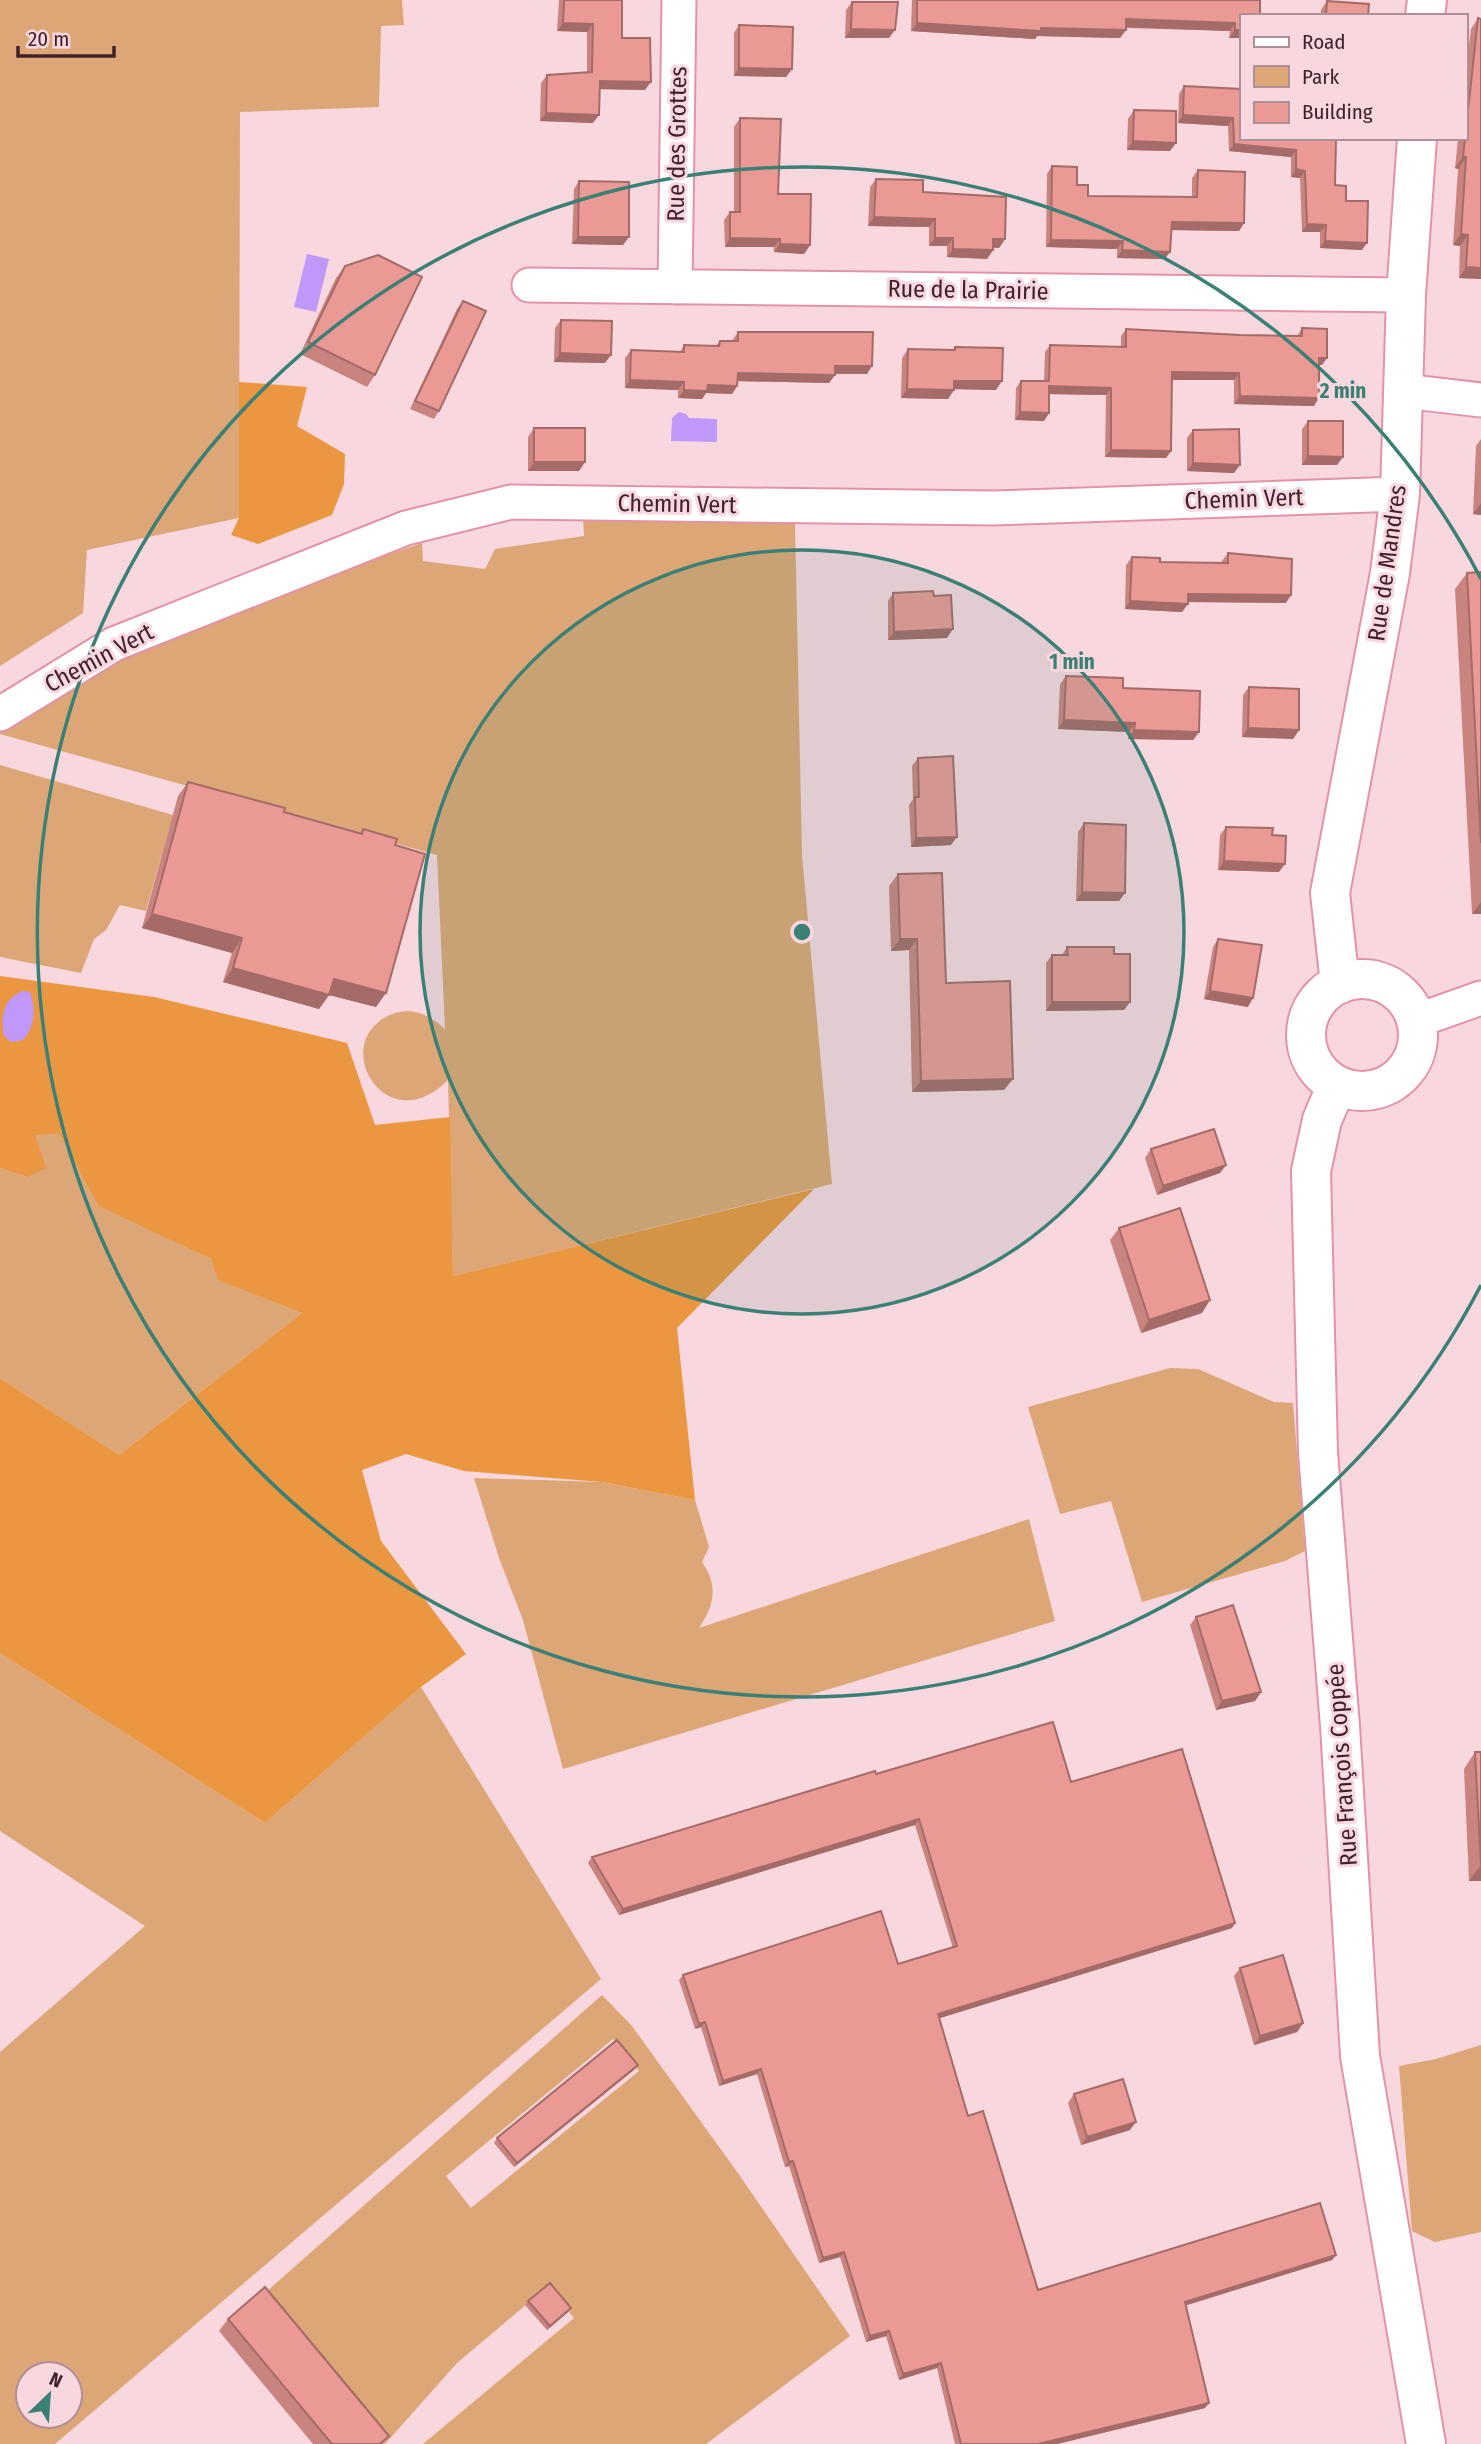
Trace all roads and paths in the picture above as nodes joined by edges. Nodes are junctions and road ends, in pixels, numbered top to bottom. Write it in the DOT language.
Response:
graph roads {
  1 [pos="679,0"];
  2 [pos="1417,140"];
  3 [pos="529,285"];
  4 [pos="675,287"];
  5 [pos="1406,295"];
  6 [pos="1404,391"];
  7 [pos="1481,400"];
  8 [pos="1400,494"];
  9 [pos="0,713"];
  10 [pos="1340,984"];
  11 [pos="1481,998"];
  12 [pos="1416,1021"];
  13 [pos="1337,1085"];
  14 [pos="1426,2444"];
  1 -- 4 [label="street, Rue des Grottes"];
  2 -- 5 [label="street, Rue de Mandres"];
  3 -- 4 [label="street, Rue de la Prairie"];
  4 -- 5 [label="street, Rue de la Prairie"];
  5 -- 6 [label="street, Rue de Mandres"];
  6 -- 7 [label="street"];
  6 -- 8 [label="street, Rue de Mandres"];
  8 -- 9 [label="street, Chemin Vert"];
  8 -- 10 [label="street, Rue de Mandres"];
  10 -- 12 [label="street"];
  10 -- 13 [label="street"];
  11 -- 12 [label="street"];
  12 -- 13 [label="street"];
  13 -- 14 [label="street, Rue François Coppée"];
}
